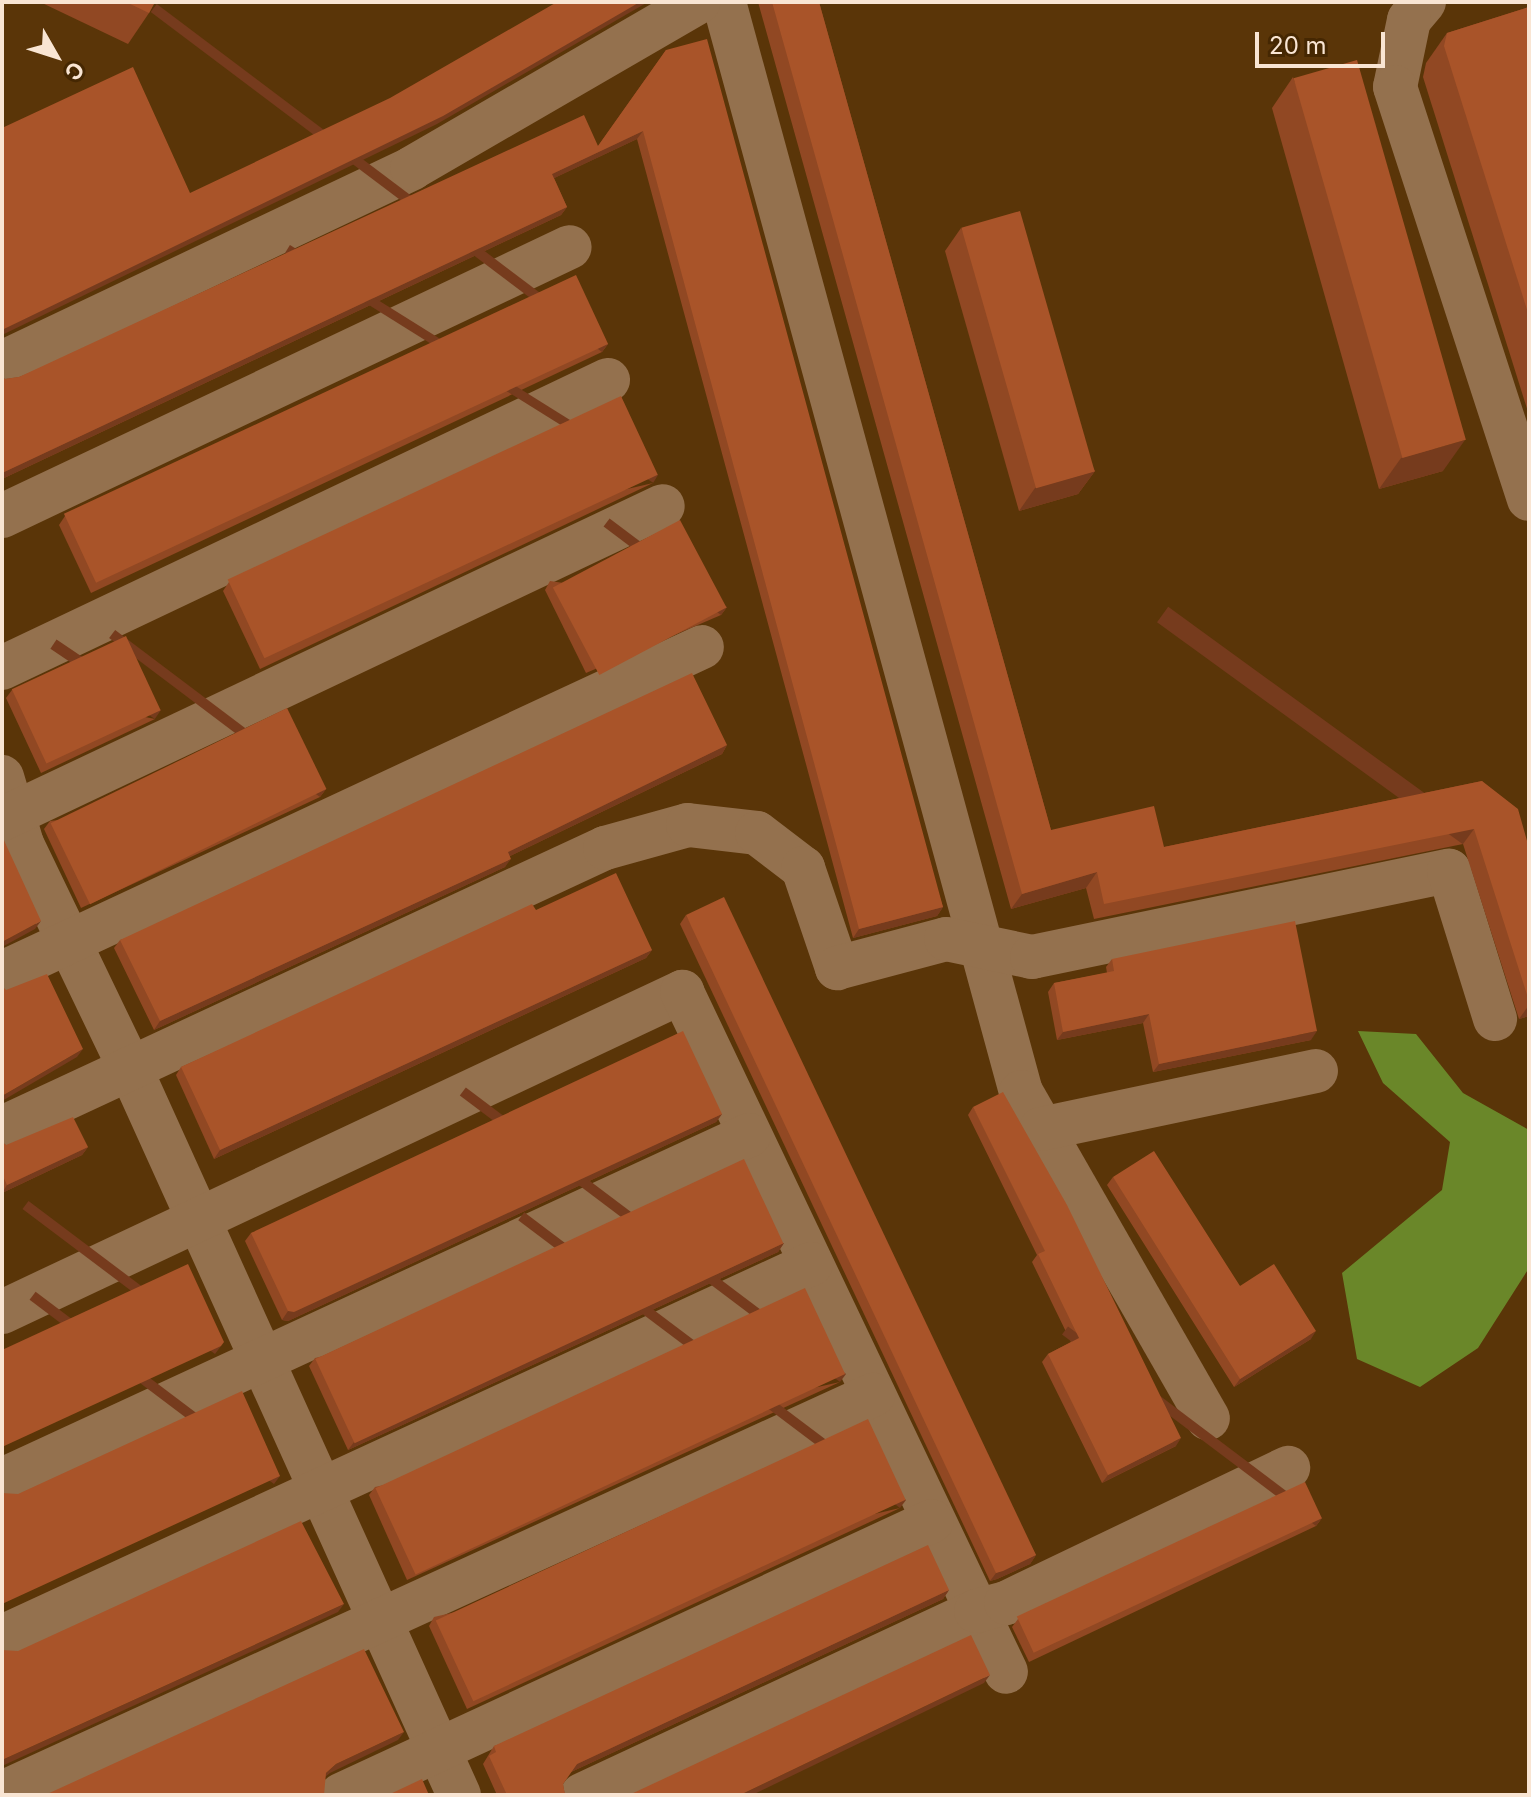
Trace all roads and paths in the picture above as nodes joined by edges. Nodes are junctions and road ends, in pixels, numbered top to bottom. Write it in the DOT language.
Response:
graph roads {
  1 [pos="698,2"];
  2 [pos="724,2"];
  3 [pos="1424,2"];
  4 [pos="570,247"];
  5 [pos="2,363"];
  6 [pos="608,380"];
  7 [pos="1527,485"];
  8 [pos="663,506"];
  9 [pos="2,516"];
  10 [pos="702,647"];
  11 [pos="2,668"];
  12 [pos="6,803"];
  13 [pos="69,942"];
  14 [pos="984,945"];
  15 [pos="2,973"];
  16 [pos="1495,1019"];
  17 [pos="130,1068"];
  18 [pos="1316,1071"];
  19 [pos="2,1128"];
  20 [pos="1041,1129"];
  21 [pos="749,1135"];
  22 [pos="197,1220"];
  23 [pos="811,1264"];
  24 [pos="2,1312"];
  25 [pos="261,1361"];
  26 [pos="873,1395"];
  27 [pos="1208,1418"];
  28 [pos="1288,1468"];
  29 [pos="2,1480"];
  30 [pos="320,1490"];
  31 [pos="932,1521"];
  32 [pos="976,1611"];
  33 [pos="379,1620"];
  34 [pos="2,1637"];
  35 [pos="1006,1672"];
  36 [pos="439,1750"];
  37 [pos="2,1793"];
  38 [pos="341,1795"];
  39 [pos="459,1795"];
  40 [pos="582,1795"];
  1 -- 5 [label="lane"];
  2 -- 14 [label="lane"];
  3 -- 7 [label="lane"];
  4 -- 9 [label="lane"];
  6 -- 11 [label="lane"];
  8 -- 12 [label="lane"];
  10 -- 13 [label="lane"];
  12 -- 13 [label="lane"];
  13 -- 15 [label="lane"];
  13 -- 17 [label="lane"];
  14 -- 16 [label="lane"];
  14 -- 17 [label="lane"];
  14 -- 20 [label="lane"];
  17 -- 19 [label="lane"];
  17 -- 22 [label="lane"];
  18 -- 20 [label="lane"];
  20 -- 27 [label="lane"];
  21 -- 22 [label="lane"];
  21 -- 23 [label="lane"];
  21 -- 25 [label="lane"];
  22 -- 24 [label="lane"];
  22 -- 25 [label="lane"];
  23 -- 26 [label="lane"];
  23 -- 30 [label="lane"];
  25 -- 29 [label="lane"];
  25 -- 30 [label="lane"];
  26 -- 31 [label="lane"];
  26 -- 33 [label="lane"];
  28 -- 32 [label="lane"];
  30 -- 33 [label="lane"];
  30 -- 34 [label="lane"];
  31 -- 32 [label="lane"];
  31 -- 36 [label="lane"];
  32 -- 35 [label="lane"];
  32 -- 40 [label="lane"];
  33 -- 36 [label="lane"];
  33 -- 37 [label="lane"];
  36 -- 38 [label="lane"];
  36 -- 39 [label="lane"];
}
